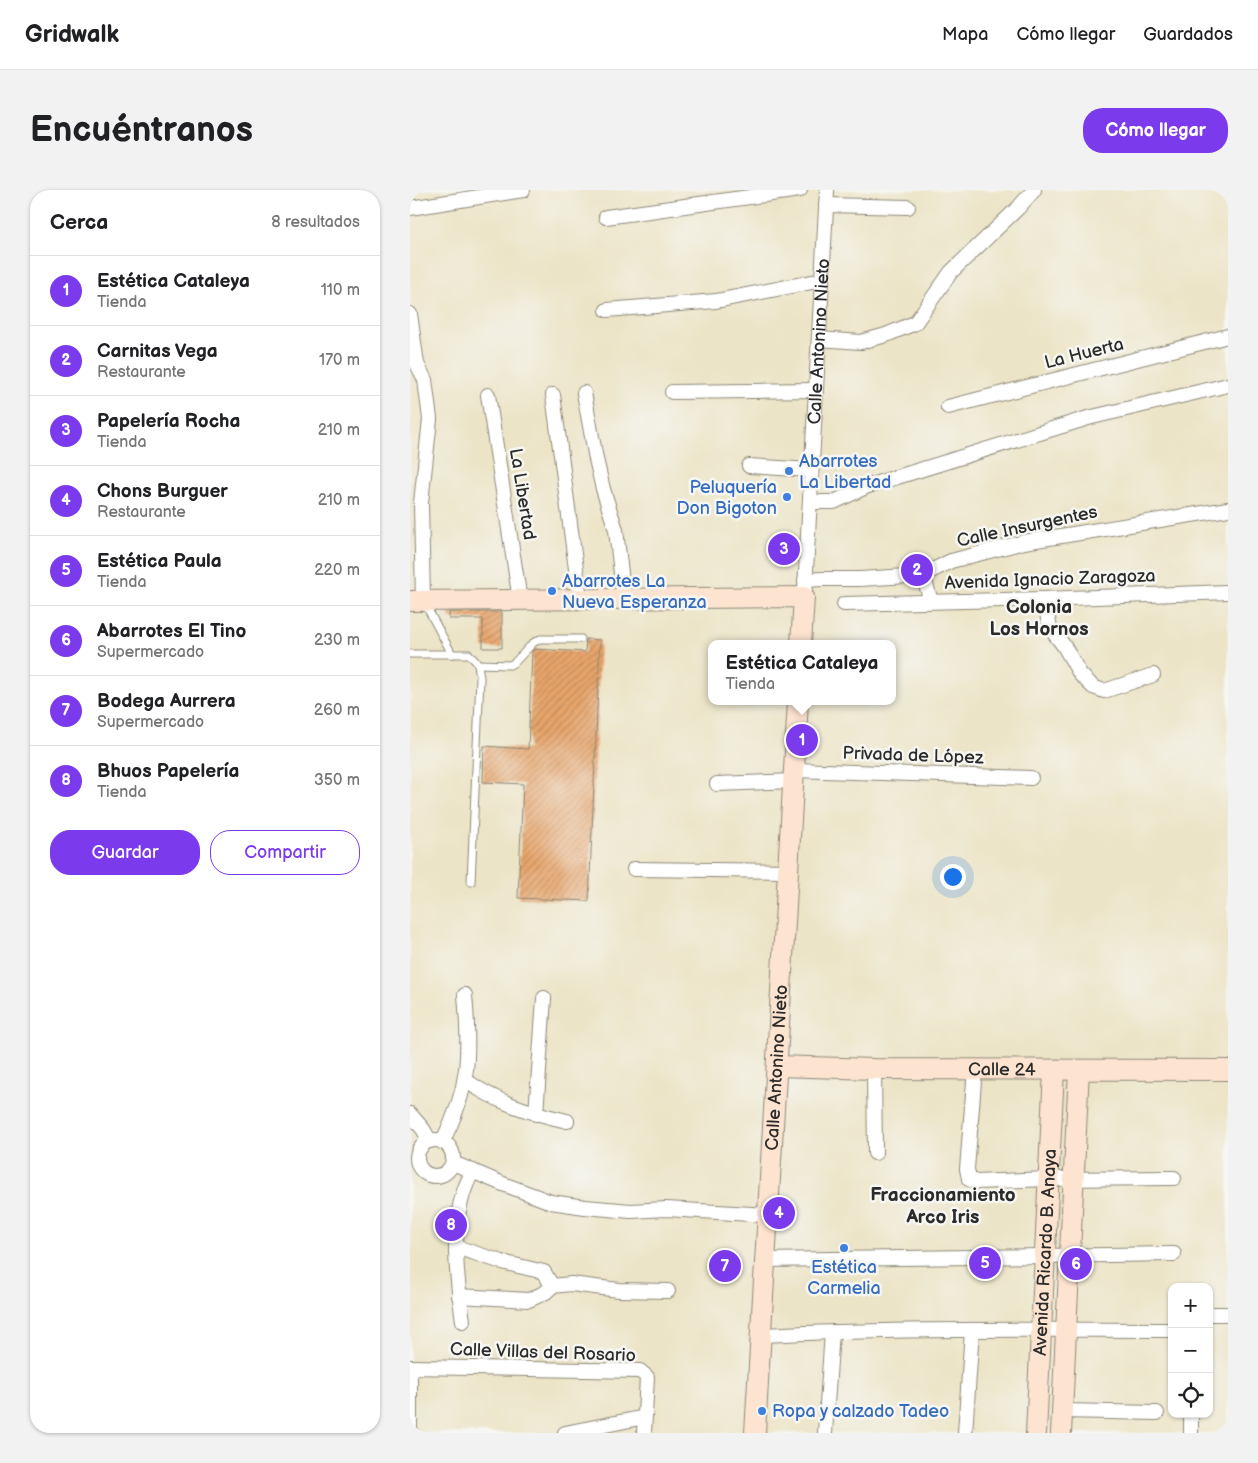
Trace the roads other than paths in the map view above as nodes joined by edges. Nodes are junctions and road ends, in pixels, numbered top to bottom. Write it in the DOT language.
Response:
graph roads {
  1 [pos="523,190"];
  2 [pos="800,190"];
  3 [pos="827,190"];
  4 [pos="1034,190"];
  5 [pos="826,205"];
  6 [pos="908,207"];
  7 [pos="410,208"];
  8 [pos="606,217"];
  9 [pos="822,280"];
  10 [pos="607,310"];
  11 [pos="410,314"];
  12 [pos="1228,336"];
  13 [pos="818,339"];
  14 [pos="413,364"];
  15 [pos="1228,385"];
  16 [pos="672,392"];
  17 [pos="816,392"];
  18 [pos="584,393"];
  19 [pos="488,395"];
  20 [pos="553,395"];
  21 [pos="749,397"];
  22 [pos="948,407"];
  23 [pos="749,466"];
  24 [pos="811,470"];
  25 [pos="810,499"];
  26 [pos="1228,509"];
  27 [pos="923,576"];
  28 [pos="805,589"];
  29 [pos="1228,592"];
  30 [pos="580,599"];
  31 [pos="624,599"];
  32 [pos="1044,599"];
  33 [pos="520,600"];
  34 [pos="416,601"];
  35 [pos="931,601"];
  36 [pos="844,604"];
  37 [pos="581,639"];
  38 [pos="802,640"];
  39 [pos="410,654"];
  40 [pos="452,654"];
  41 [pos="478,664"];
  42 [pos="1153,674"];
  43 [pos="798,705"];
  44 [pos="794,776"];
  45 [pos="1031,778"];
  46 [pos="717,784"];
  47 [pos="634,869"];
  48 [pos="788,871"];
  49 [pos="471,882"];
  50 [pos="465,995"];
  51 [pos="544,998"];
  52 [pos="777,1066"];
  53 [pos="874,1068"];
  54 [pos="975,1069"];
  55 [pos="1054,1070"];
  56 [pos="1079,1070"];
  57 [pos="1228,1070"];
  58 [pos="465,1080"];
  59 [pos="410,1114"];
  60 [pos="536,1114"];
  61 [pos="567,1121"];
  62 [pos="436,1142"];
  63 [pos="875,1153"];
  64 [pos="453,1163"];
  65 [pos="414,1167"];
  66 [pos="473,1171"];
  67 [pos="1074,1178"];
  68 [pos="1174,1178"];
  69 [pos="1048,1179"];
  70 [pos="768,1215"];
  71 [pos="456,1247"];
  72 [pos="1174,1254"];
  73 [pos="1070,1255"];
  74 [pos="1045,1256"];
  75 [pos="765,1260"];
  76 [pos="552,1286"];
  77 [pos="668,1291"];
  78 [pos="459,1296"];
  79 [pos="1213,1314"];
  80 [pos="1228,1314"];
  81 [pos="463,1321"];
  82 [pos="1041,1329"];
  83 [pos="972,1330"];
  84 [pos="1066,1330"];
  85 [pos="1168,1330"];
  86 [pos="832,1332"];
  87 [pos="761,1335"];
  88 [pos="410,1367"];
  89 [pos="1062,1411"];
  90 [pos="1157,1414"];
  91 [pos="645,1418"];
  92 [pos="1191,1418"];
  93 [pos="968,1429"];
  94 [pos="410,1433"];
  95 [pos="565,1433"];
  96 [pos="644,1433"];
  97 [pos="755,1433"];
  98 [pos="825,1433"];
  99 [pos="1036,1433"];
  100 [pos="1061,1433"];
  101 [pos="1191,1433"];
  1 -- 7 [label="street"];
  2 -- 8 [label="street"];
  3 -- 5 [label="street, Calle Antonino Nieto"];
  4 -- 13 [label="street"];
  5 -- 6 [label="street"];
  5 -- 9 [label="street, Calle Antonino Nieto"];
  9 -- 10 [label="street"];
  9 -- 13 [label="street, Calle Antonino Nieto"];
  11 -- 14 [label="street"];
  12 -- 22 [label="street, La Huerta"];
  13 -- 17 [label="street, Calle Antonino Nieto"];
  14 -- 34 [label="street"];
  15 -- 25 [label="street"];
  16 -- 17 [label="street"];
  17 -- 21 [label="street"];
  17 -- 24 [label="street, Calle Antonino Nieto"];
  18 -- 31 [label="street"];
  19 -- 33 [label="street, La Libertad"];
  20 -- 30 [label="street"];
  23 -- 24 [label="street"];
  24 -- 25 [label="street, Calle Antonino Nieto"];
  25 -- 28 [label="street, Calle Antonino Nieto"];
  26 -- 27 [label="street, Calle Insurgentes"];
  27 -- 28 [label="street, Calle Insurgentes"];
  27 -- 35 [label="street"];
  28 -- 31 [label="street"];
  28 -- 38 [label="street, Calle Antonino Nieto"];
  29 -- 32 [label="street, Avenida Ignacio Zaragoza"];
  30 -- 31 [label="street"];
  30 -- 33 [label="street"];
  32 -- 35 [label="street, Avenida Ignacio Zaragoza"];
  32 -- 42 [label="street"];
  33 -- 34 [label="street"];
  34 -- 40 [label="lane"];
  35 -- 36 [label="street, Avenida Ignacio Zaragoza"];
  37 -- 41 [label="lane"];
  39 -- 40 [label="lane"];
  40 -- 41 [label="lane"];
  41 -- 49 [label="lane"];
  43 -- 44 [label="street, Calle Antonino Nieto"];
  44 -- 45 [label="street, Privada de López"];
  44 -- 46 [label="street, Privada de López"];
  44 -- 48 [label="street, Calle Antonino Nieto"];
  47 -- 48 [label="street"];
  48 -- 52 [label="street, Calle Antonino Nieto"];
  50 -- 58 [label="street"];
  51 -- 60 [label="street"];
  52 -- 53 [label="street, Calle 24"];
  52 -- 70 [label="street, Calle Antonino Nieto"];
  53 -- 54 [label="street, Calle 24"];
  53 -- 63 [label="street"];
  54 -- 55 [label="street, Calle 24"];
  54 -- 69 [label="street"];
  55 -- 56 [label="street, Calle 24"];
  55 -- 69 [label="street, Avenida Ricardo B. Anaya"];
  56 -- 57 [label="street, Calle 24"];
  56 -- 67 [label="street, Avenida Ricardo B. Anaya"];
  58 -- 60 [label="street"];
  58 -- 62 [label="street"];
  59 -- 62 [label="street"];
  60 -- 61 [label="street"];
  62 -- 64 [label="street"];
  62 -- 65 [label="street"];
  64 -- 65 [label="street"];
  64 -- 66 [label="street"];
  66 -- 70 [label="street"];
  66 -- 71 [label="street"];
  67 -- 68 [label="street"];
  67 -- 69 [label="street"];
  67 -- 73 [label="street, Avenida Ricardo B. Anaya"];
  69 -- 74 [label="street, Avenida Ricardo B. Anaya"];
  70 -- 75 [label="street, Calle Antonino Nieto"];
  71 -- 76 [label="street"];
  71 -- 78 [label="street"];
  72 -- 73 [label="street"];
  73 -- 74 [label="street"];
  73 -- 84 [label="street, Avenida Ricardo B. Anaya"];
  74 -- 75 [label="street"];
  74 -- 82 [label="street, Avenida Ricardo B. Anaya"];
  75 -- 87 [label="street, Calle Antonino Nieto"];
  76 -- 77 [label="street"];
  76 -- 78 [label="street"];
  78 -- 81 [label="street"];
  79 -- 80 [label="street"];
  82 -- 83 [label="street"];
  82 -- 84 [label="street"];
  82 -- 99 [label="street, Avenida Ricardo B. Anaya"];
  83 -- 86 [label="street"];
  83 -- 93 [label="street"];
  84 -- 85 [label="street"];
  84 -- 89 [label="street, Avenida Ricardo B. Anaya"];
  86 -- 87 [label="street"];
  86 -- 98 [label="street"];
  87 -- 97 [label="street, Calle Antonino Nieto"];
  88 -- 91 [label="street, Calle Villas del Rosario"];
  88 -- 94 [label="street"];
  89 -- 90 [label="street"];
  89 -- 100 [label="street, Avenida Ricardo B. Anaya"];
  91 -- 95 [label="street"];
  91 -- 96 [label="street, Calle Villas del Rosario"];
  92 -- 101 [label="street"];
}
